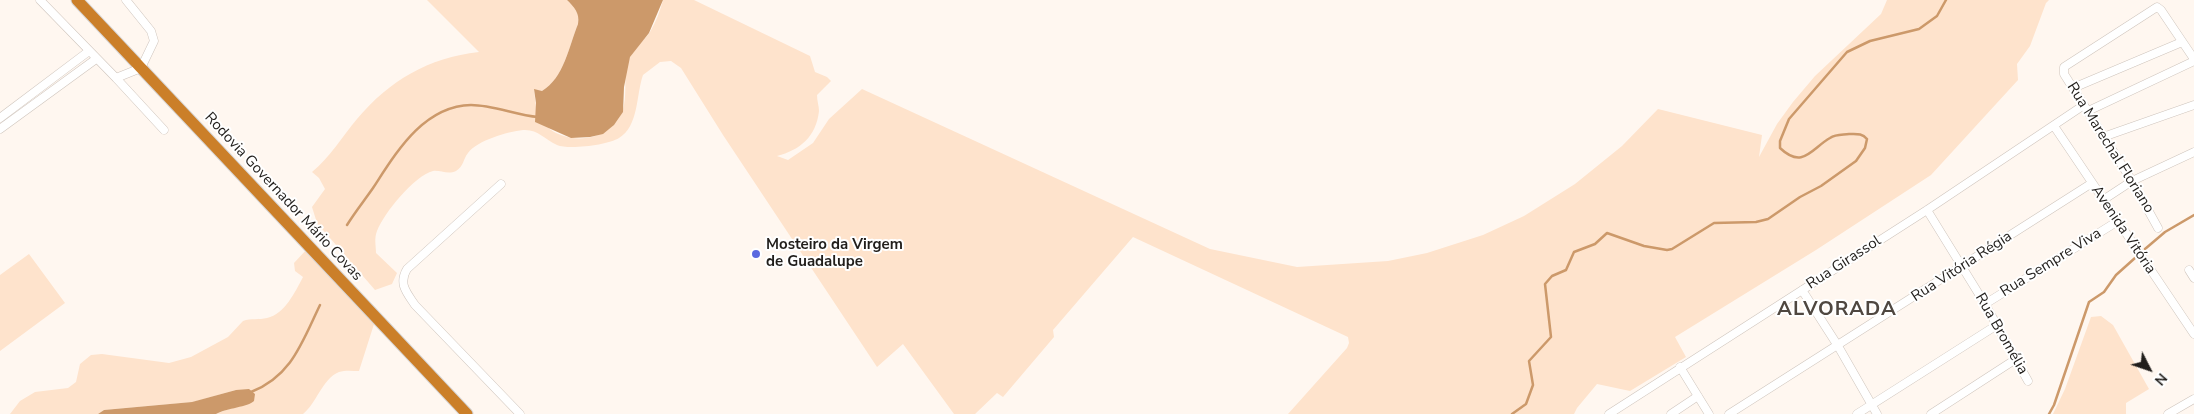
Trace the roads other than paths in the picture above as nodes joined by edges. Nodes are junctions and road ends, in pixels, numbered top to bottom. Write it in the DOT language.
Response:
graph roads {
  1 [pos="40,0"];
  2 [pos="77,0"];
  3 [pos="126,0"];
  4 [pos="2182,42"];
  5 [pos="89,51"];
  6 [pos="96,59"];
  7 [pos="2194,60"];
  8 [pos="141,68"];
  9 [pos="116,78"];
  10 [pos="2073,88"];
  11 [pos="2194,104"];
  12 [pos="2086,108"];
  13 [pos="0,118"];
  14 [pos="2054,126"];
  15 [pos="0,129"];
  16 [pos="164,130"];
  17 [pos="2103,137"];
  18 [pos="2194,152"];
  19 [pos="2132,181"];
  20 [pos="2092,183"];
  21 [pos="501,184"];
  22 [pos="2103,200"];
  23 [pos="1928,210"];
  24 [pos="2118,221"];
  25 [pos="2158,228"];
  26 [pos="1962,267"];
  27 [pos="2189,270"];
  28 [pos="2194,278"];
  29 [pos="1802,290"];
  30 [pos="1985,304"];
  31 [pos="1997,325"];
  32 [pos="2194,334"];
  33 [pos="1838,346"];
  34 [pos="2016,359"];
  35 [pos="1680,367"];
  36 [pos="2028,381"];
  37 [pos="1698,396"];
  38 [pos="2194,399"];
  39 [pos="1872,405"];
  40 [pos="467,414"];
  41 [pos="520,414"];
  42 [pos="1609,414"];
  43 [pos="1670,414"];
  44 [pos="1708,414"];
  45 [pos="1729,414"];
  46 [pos="1857,414"];
  47 [pos="1877,414"];
  48 [pos="1931,414"];
  49 [pos="2171,414"];
  1 -- 5 [label="street"];
  2 -- 8 [label="highway, Rodovia Governador Mário Covas"];
  3 -- 8 [label="street"];
  4 -- 7 [label="street"];
  4 -- 10 [label="street"];
  4 -- 10 [label="street, Rua Marechal Floriano"];
  5 -- 6 [label="street"];
  5 -- 13 [label="street"];
  6 -- 9 [label="street"];
  6 -- 15 [label="street"];
  7 -- 12 [label="street, Rua Girassol"];
  8 -- 9 [label="street"];
  8 -- 40 [label="highway, Rodovia Governador Mário Covas"];
  9 -- 16 [label="street"];
  10 -- 12 [label="street, Rua Marechal Floriano"];
  11 -- 17 [label="street"];
  12 -- 14 [label="street, Rua Girassol"];
  12 -- 17 [label="street, Rua Marechal Floriano"];
  14 -- 20 [label="street, Avenida Vitória"];
  14 -- 23 [label="street, Rua Girassol"];
  17 -- 19 [label="street, Rua Marechal Floriano"];
  18 -- 19 [label="street"];
  19 -- 22 [label="street"];
  19 -- 25 [label="street, Rua Marechal Floriano"];
  20 -- 22 [label="street, Avenida Vitória"];
  20 -- 26 [label="street, Rua Vitória Régia"];
  21 -- 41 [label="street"];
  22 -- 24 [label="street, Avenida Vitória"];
  23 -- 26 [label="street, Rua Bromélia"];
  23 -- 29 [label="street, Rua Girassol"];
  24 -- 30 [label="street, Rua Sempre Viva"];
  24 -- 32 [label="street, Avenida Vitória"];
  26 -- 30 [label="street, Rua Bromélia"];
  26 -- 33 [label="street, Rua Vitória Régia"];
  27 -- 28 [label="street"];
  29 -- 33 [label="street"];
  29 -- 35 [label="street, Rua Girassol"];
  30 -- 31 [label="street, Rua Bromélia"];
  31 -- 34 [label="street, Rua Bromélia"];
  31 -- 39 [label="street"];
  33 -- 39 [label="street"];
  33 -- 45 [label="street, Rua Vitória Régia"];
  34 -- 36 [label="street, Rua Bromélia"];
  34 -- 48 [label="street"];
  35 -- 37 [label="street"];
  35 -- 42 [label="street, Rua Girassol"];
  37 -- 43 [label="street"];
  37 -- 44 [label="street"];
  38 -- 49 [label="street"];
  39 -- 46 [label="street"];
  39 -- 47 [label="street"];
}
